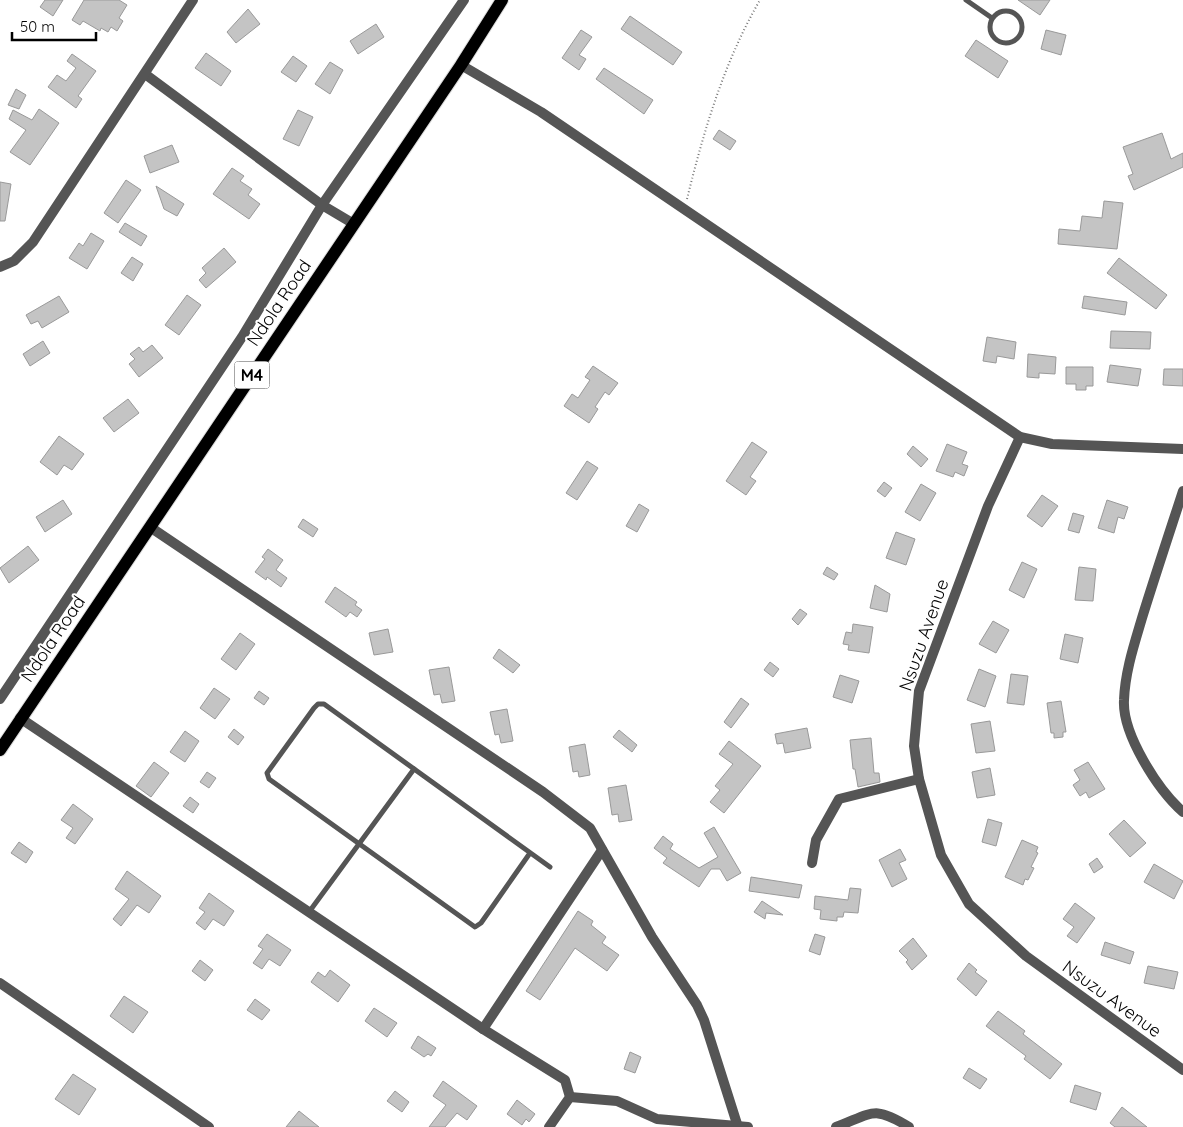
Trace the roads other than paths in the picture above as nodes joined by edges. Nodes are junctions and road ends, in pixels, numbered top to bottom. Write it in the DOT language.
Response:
graph roads {
  1 [pos="194,0"];
  2 [pos="464,0"];
  3 [pos="502,0"];
  4 [pos="966,0"];
  5 [pos="992,18"];
  6 [pos="461,65"];
  7 [pos="146,74"];
  8 [pos="322,205"];
  9 [pos="354,224"];
  10 [pos="0,267"];
  11 [pos="1020,437"];
  12 [pos="1183,449"];
  13 [pos="1183,491"];
  14 [pos="150,527"];
  15 [pos="0,699"];
  16 [pos="20,718"];
  17 [pos="0,750"];
  18 [pos="414,769"];
  19 [pos="919,779"];
  20 [pos="1183,812"];
  21 [pos="360,843"];
  22 [pos="602,850"];
  23 [pos="530,852"];
  24 [pos="812,863"];
  25 [pos="550,867"];
  26 [pos="308,912"];
  27 [pos="0,983"];
  28 [pos="483,1030"];
  29 [pos="1183,1070"];
  30 [pos="570,1097"];
  31 [pos="737,1126"];
  32 [pos="209,1127"];
  33 [pos="549,1127"];
  34 [pos="748,1127"];
  35 [pos="836,1127"];
  36 [pos="909,1127"];
  1 -- 7 [label="street"];
  2 -- 8 [label="street"];
  3 -- 6 [label="main road, Ndola Road / M4"];
  4 -- 5 [label="lane"];
  5 -- 5 [label="lane"];
  6 -- 9 [label="main road, Ndola Road / M4"];
  6 -- 11 [label="street"];
  7 -- 8 [label="street"];
  7 -- 10 [label="street"];
  8 -- 9 [label="street"];
  8 -- 15 [label="street"];
  9 -- 14 [label="main road, Ndola Road / M4"];
  11 -- 12 [label="street"];
  11 -- 19 [label="street, Nsuzu Avenue"];
  13 -- 20 [label="street"];
  14 -- 16 [label="main road, Ndola Road / M4"];
  14 -- 22 [label="street"];
  16 -- 17 [label="main road, Ndola Road / M4"];
  16 -- 26 [label="street"];
  18 -- 21 [label="lane"];
  18 -- 21 [label="lane"];
  18 -- 23 [label="lane"];
  19 -- 24 [label="street"];
  19 -- 29 [label="street, Nsuzu Avenue"];
  21 -- 23 [label="lane"];
  21 -- 26 [label="lane"];
  22 -- 28 [label="street"];
  22 -- 31 [label="street"];
  23 -- 25 [label="lane"];
  26 -- 28 [label="street"];
  27 -- 32 [label="street"];
  28 -- 30 [label="street"];
  30 -- 31 [label="street"];
  30 -- 33 [label="street"];
  31 -- 34 [label="street"];
  35 -- 36 [label="street"];
}
